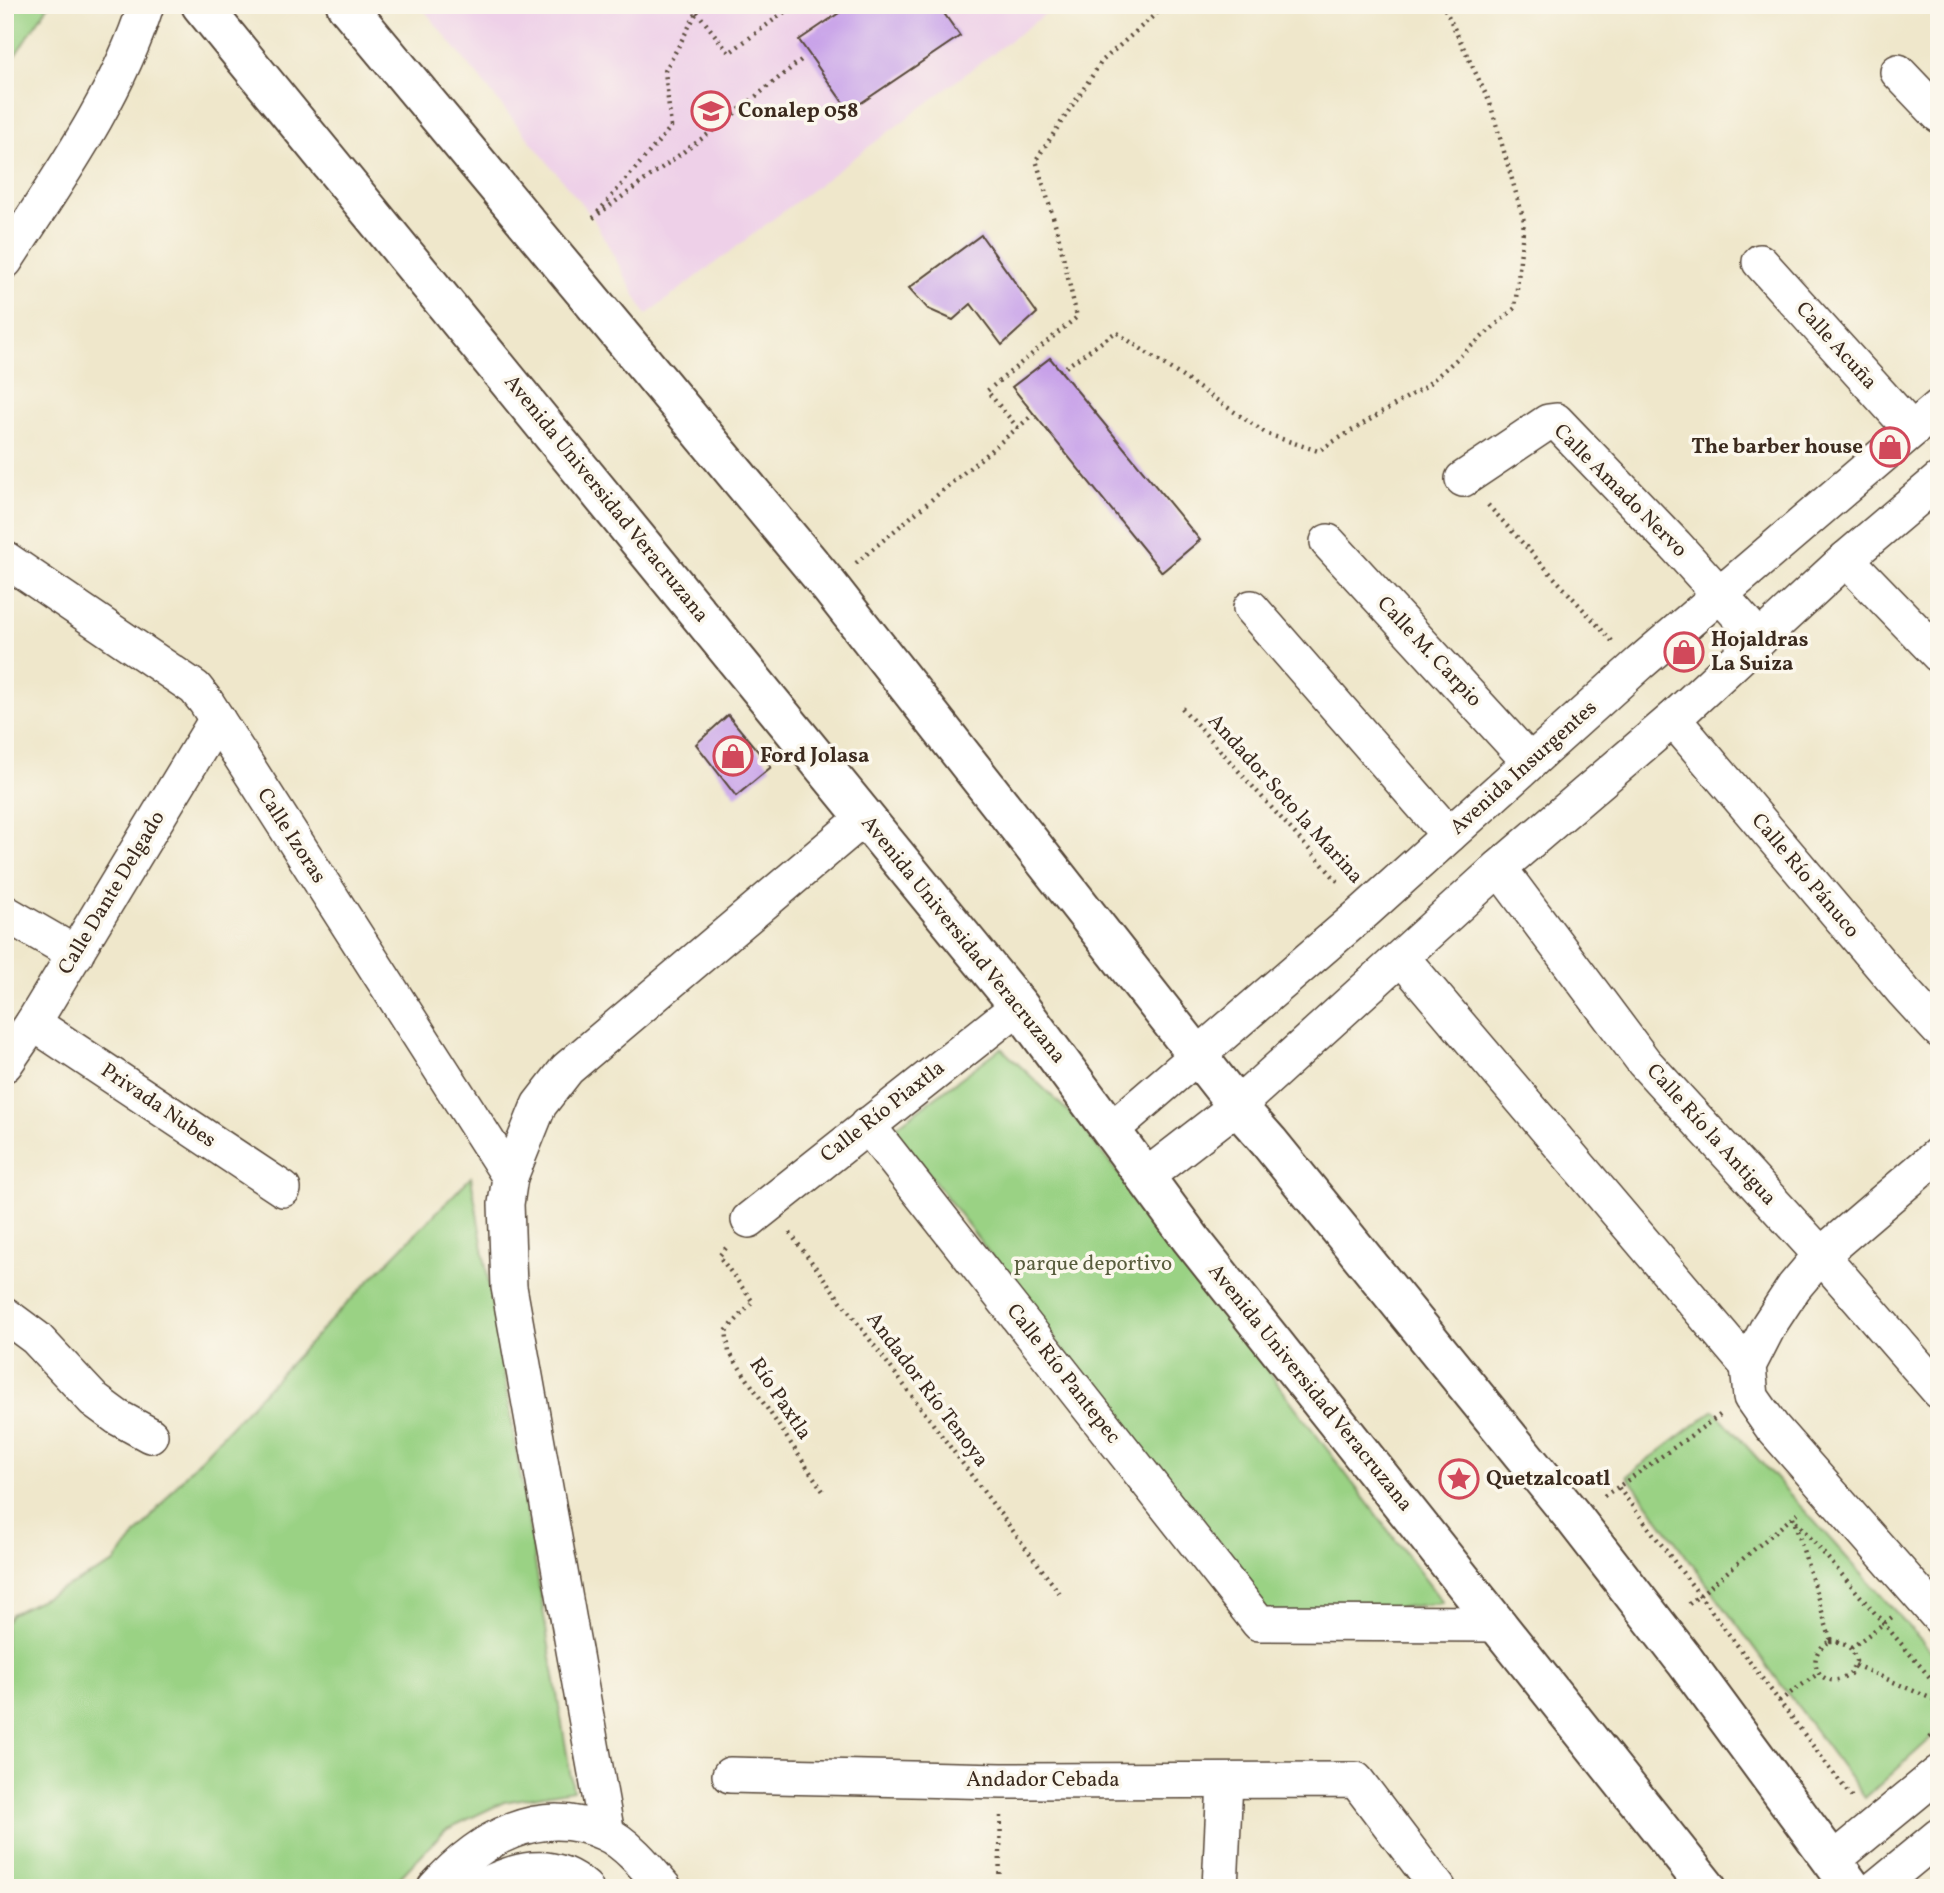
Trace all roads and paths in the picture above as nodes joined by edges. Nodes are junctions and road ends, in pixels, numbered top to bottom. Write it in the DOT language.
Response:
graph roads {
  1 [pos="146,5"];
  2 [pos="201,5"];
  3 [pos="346,5"];
  4 [pos="693,5"];
  5 [pos="794,5"];
  6 [pos="1166,5"];
  7 [pos="1443,5"];
  8 [pos="697,12"];
  9 [pos="801,60"];
  10 [pos="1898,72"];
  11 [pos="1939,115"];
  12 [pos="5,261"];
  13 [pos="1760,262"];
  14 [pos="1060,371"];
  15 [pos="1939,407"];
  16 [pos="1034,414"];
  17 [pos="1018,428"];
  18 [pos="1912,430"];
  19 [pos="1463,479"];
  20 [pos="1939,480"];
  21 [pos="1328,542"];
  22 [pos="5,559"];
  23 [pos="1846,559"];
  24 [pos="829,586"];
  25 [pos="1719,594"];
  26 [pos="1251,608"];
  27 [pos="1760,639"];
  28 [pos="1613,642"];
  29 [pos="1939,655"];
  30 [pos="1182,708"];
  31 [pos="217,719"];
  32 [pos="1673,719"];
  33 [pos="1530,762"];
  34 [pos="865,817"];
  35 [pos="1449,835"];
  36 [pos="1499,868"];
  37 [pos="1365,911"];
  38 [pos="5,912"];
  39 [pos="76,954"];
  40 [pos="1402,958"];
  41 [pos="1019,1006"];
  42 [pos="33,1023"];
  43 [pos="1939,1030"];
  44 [pos="1199,1057"];
  45 [pos="5,1064"];
  46 [pos="1237,1106"];
  47 [pos="867,1125"];
  48 [pos="1111,1131"];
  49 [pos="1939,1154"];
  50 [pos="510,1177"];
  51 [pos="1144,1178"];
  52 [pos="283,1189"];
  53 [pos="758,1212"];
  54 [pos="1821,1255"];
  55 [pos="5,1315"];
  56 [pos="1750,1381"];
  57 [pos="1939,1391"];
  58 [pos="150,1435"];
  59 [pos="1825,1489"];
  60 [pos="825,1494"];
  61 [pos="1793,1517"];
  62 [pos="1061,1595"];
  63 [pos="1699,1595"];
  64 [pos="1689,1604"];
  65 [pos="1930,1607"];
  66 [pos="1884,1623"];
  67 [pos="1499,1624"];
  68 [pos="1831,1641"];
  69 [pos="1850,1647"];
  70 [pos="1855,1665"];
  71 [pos="1819,1673"];
  72 [pos="1939,1688"];
  73 [pos="1779,1701"];
  74 [pos="1939,1702"];
  75 [pos="1939,1730"];
  76 [pos="1929,1739"];
  77 [pos="1939,1773"];
  78 [pos="730,1775"];
  79 [pos="1002,1781"];
  80 [pos="1225,1781"];
  81 [pos="1855,1802"];
  82 [pos="607,1834"];
  83 [pos="1939,1836"];
  84 [pos="1842,1874"];
  85 [pos="435,1888"];
  86 [pos="478,1888"];
  87 [pos="585,1888"];
  88 [pos="663,1888"];
  89 [pos="999,1888"];
  90 [pos="1220,1888"];
  91 [pos="1438,1888"];
  92 [pos="1707,1888"];
  93 [pos="1876,1888"];
  1 -- 12 [label="street"];
  2 -- 34 [label="main road, Avenida Universidad Veracruzana"];
  3 -- 24 [label="main road"];
  4 -- 8 [label="path"];
  5 -- 8 [label="path"];
  6 -- 17 [label="path"];
  7 -- 14 [label="path"];
  8 -- 9 [label="path"];
  10 -- 11 [label="street"];
  13 -- 18 [label="street, Calle Acuña"];
  15 -- 18 [label="street, Avenida Insurgentes"];
  16 -- 17 [label="path"];
  17 -- 24 [label="path"];
  18 -- 25 [label="street, Avenida Insurgentes"];
  19 -- 25 [label="street, Calle Amado Nervo"];
  19 -- 28 [label="path"];
  20 -- 23 [label="street"];
  21 -- 33 [label="street, Calle M. Carpio"];
  22 -- 31 [label="street, Calle Izoras"];
  23 -- 27 [label="street"];
  23 -- 29 [label="street"];
  24 -- 44 [label="main road"];
  25 -- 27 [label="street, Calle Amado Nervo"];
  25 -- 33 [label="street, Avenida Insurgentes"];
  26 -- 35 [label="street"];
  27 -- 32 [label="street"];
  30 -- 37 [label="path, Andador Soto la Marina"];
  31 -- 39 [label="street, Calle Dante Delgado"];
  31 -- 50 [label="street, Calle Izoras"];
  32 -- 36 [label="street"];
  32 -- 43 [label="street, Calle Río Pánuco"];
  33 -- 35 [label="street, Avenida Insurgentes"];
  34 -- 41 [label="main road, Avenida Universidad Veracruzana"];
  34 -- 50 [label="street"];
  35 -- 37 [label="street, Avenida Insurgentes"];
  36 -- 40 [label="street"];
  36 -- 54 [label="street, Calle Río la Antigua"];
  37 -- 44 [label="street, Avenida Insurgentes"];
  38 -- 39 [label="street"];
  39 -- 42 [label="street, Calle Dante Delgado"];
  40 -- 46 [label="street"];
  40 -- 56 [label="street"];
  41 -- 47 [label="street, Calle Río Piaxtla"];
  41 -- 48 [label="main road, Avenida Universidad Veracruzana"];
  42 -- 45 [label="street, Calle Dante Delgado"];
  42 -- 52 [label="street, Privada Nubes"];
  44 -- 46 [label="main road"];
  44 -- 48 [label="street, Avenida Insurgentes"];
  46 -- 51 [label="street"];
  46 -- 84 [label="main road"];
  47 -- 53 [label="street, Calle Río Piaxtla"];
  47 -- 67 [label="street, Calle Río Pantepec"];
  48 -- 51 [label="main road, Avenida Universidad Veracruzana"];
  49 -- 54 [label="street"];
  50 -- 82 [label="street"];
  51 -- 67 [label="main road, Avenida Universidad Veracruzana"];
  53 -- 60 [label="path, Río Paxtla"];
  53 -- 62 [label="path, Andador Río Tenoya"];
  54 -- 56 [label="street"];
  54 -- 57 [label="street, Calle Río la Antigua"];
  55 -- 58 [label="street"];
  56 -- 59 [label="street"];
  56 -- 63 [label="path"];
  59 -- 61 [label="path"];
  59 -- 65 [label="street"];
  61 -- 63 [label="path"];
  61 -- 66 [label="path"];
  61 -- 68 [label="path"];
  63 -- 64 [label="path"];
  63 -- 73 [label="path"];
  65 -- 66 [label="path"];
  66 -- 69 [label="path"];
  66 -- 72 [label="path"];
  67 -- 92 [label="main road, Avenida Universidad Veracruzana"];
  68 -- 69 [label="path"];
  68 -- 71 [label="path"];
  69 -- 70 [label="path"];
  70 -- 71 [label="path"];
  70 -- 74 [label="path"];
  71 -- 73 [label="path"];
  73 -- 81 [label="path"];
  75 -- 76 [label="path"];
  77 -- 84 [label="street"];
  78 -- 79 [label="street, Andador Cebada"];
  79 -- 80 [label="street, Andador Cebada"];
  79 -- 89 [label="path"];
  80 -- 90 [label="street"];
  80 -- 91 [label="street, Andador Cebada"];
  82 -- 85 [label="street"];
  82 -- 88 [label="street"];
  83 -- 93 [label="street"];
  86 -- 87 [label="street"];
}
